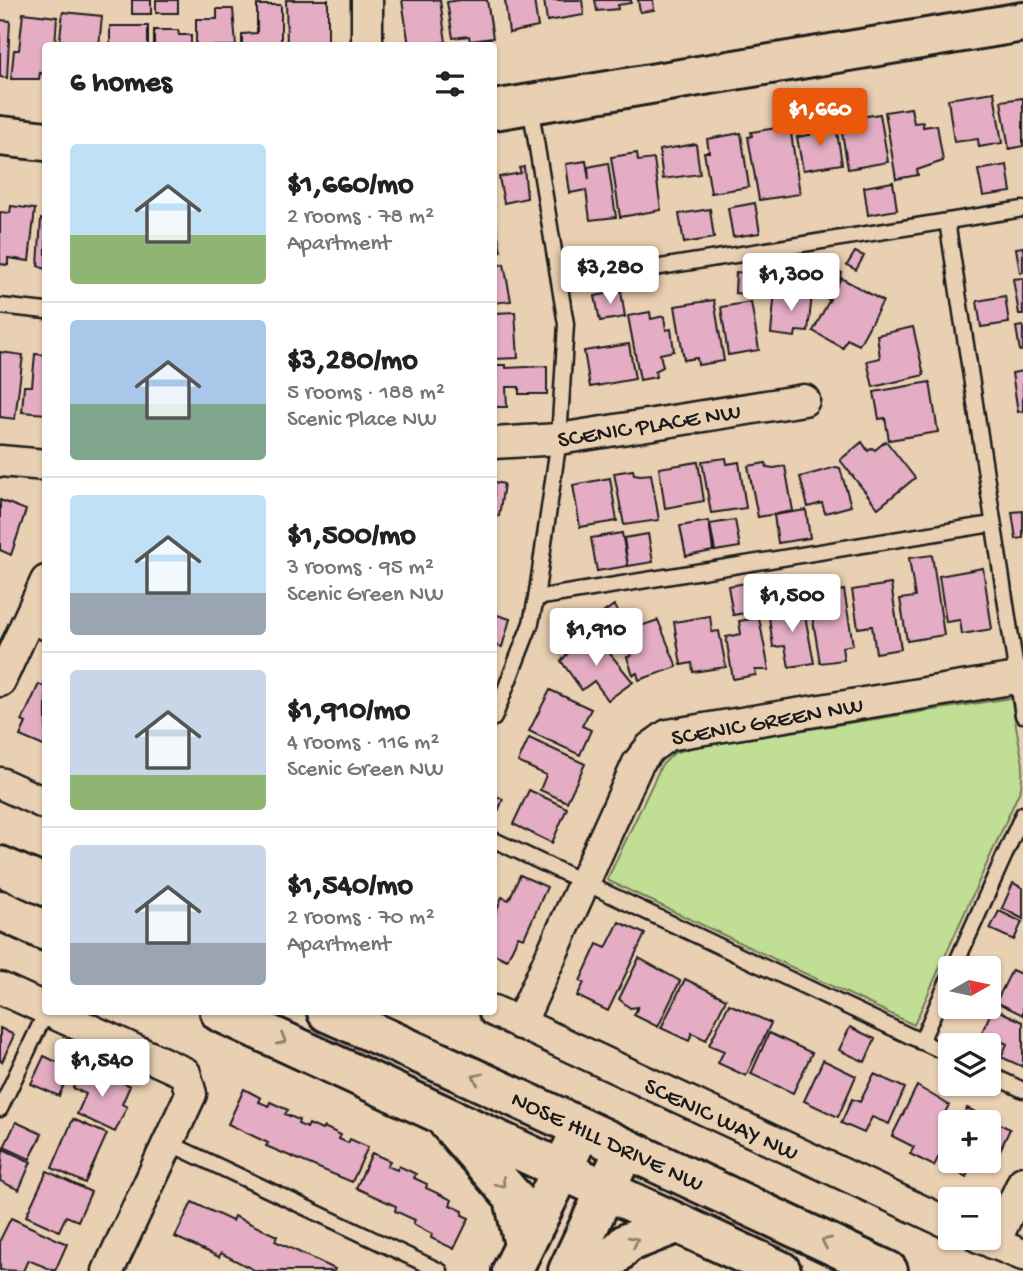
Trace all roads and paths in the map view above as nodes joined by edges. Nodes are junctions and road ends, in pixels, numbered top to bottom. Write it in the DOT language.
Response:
graph roads {
  1 [pos="367,0"];
  2 [pos="1023,22"];
  3 [pos="367,42"];
  4 [pos="512,107"];
  5 [pos="0,136"];
  6 [pos="42,141"];
  7 [pos="1023,209"];
  8 [pos="947,221"];
  9 [pos="560,283"];
  10 [pos="0,306"];
  11 [pos="42,311"];
  12 [pos="804,400"];
  13 [pos="559,439"];
  14 [pos="497,443"];
  15 [pos="0,461"];
  16 [pos="42,465"];
  17 [pos="992,524"];
  18 [pos="42,598"];
  19 [pos="537,598"];
  20 [pos="35,629"];
  21 [pos="1021,677"];
  22 [pos="0,681"];
  23 [pos="497,710"];
  24 [pos="1023,715"];
  25 [pos="0,783"];
  26 [pos="42,802"];
  27 [pos="1023,814"];
  28 [pos="497,841"];
  29 [pos="0,866"];
  30 [pos="42,884"];
  31 [pos="584,884"];
  32 [pos="0,910"];
  33 [pos="42,929"];
  34 [pos="959,956"];
  35 [pos="0,988"];
  36 [pos="938,1003"];
  37 [pos="42,1008"];
  38 [pos="497,1012"];
  39 [pos="44,1015"];
  40 [pos="58,1015"];
  41 [pos="227,1015"];
  42 [pos="334,1015"];
  43 [pos="520,1024"];
  44 [pos="921,1042"];
  45 [pos="938,1050"];
  46 [pos="1001,1080"];
  47 [pos="1023,1090"];
  48 [pos="0,1109"];
  49 [pos="441,1113"];
  50 [pos="583,1128"];
  51 [pos="169,1143"];
  52 [pos="626,1149"];
  53 [pos="563,1168"];
  54 [pos="1023,1182"];
  55 [pos="606,1188"];
  56 [pos="938,1218"];
  57 [pos="1001,1218"];
  58 [pos="676,1224"];
  59 [pos="1001,1246"];
  60 [pos="1023,1255"];
  61 [pos="518,1258"];
  62 [pos="759,1266"];
  63 [pos="108,1271"];
  64 [pos="440,1271"];
  65 [pos="568,1271"];
  66 [pos="599,1271"];
  67 [pos="888,1271"];
  1 -- 3 [label="street"];
  2 -- 4 [label="main road"];
  4 -- 9 [label="lane"];
  5 -- 6 [label="main road"];
  7 -- 8 [label="lane"];
  8 -- 9 [label="lane"];
  8 -- 17 [label="lane"];
  9 -- 13 [label="lane"];
  10 -- 11 [label="lane"];
  12 -- 13 [label="street, SCENIC PLACE NW"];
  13 -- 14 [label="street, SCENIC PLACE NW"];
  13 -- 19 [label="lane"];
  15 -- 16 [label="street"];
  17 -- 19 [label="lane"];
  17 -- 21 [label="lane"];
  18 -- 20 [label="street"];
  19 -- 23 [label="lane"];
  20 -- 22 [label="street"];
  21 -- 24 [label="lane"];
  21 -- 31 [label="street, SCENIC GREEN NW"];
  25 -- 26 [label="street"];
  27 -- 34 [label="lane"];
  28 -- 31 [label="lane"];
  29 -- 30 [label="main road"];
  31 -- 43 [label="street, SCENIC GREEN NW"];
  31 -- 44 [label="lane"];
  32 -- 33 [label="main road"];
  35 -- 37 [label="street"];
  36 -- 44 [label="lane"];
  38 -- 43 [label="street, SCENIC WAY NW"];
  39 -- 48 [label="lane"];
  40 -- 51 [label="street"];
  41 -- 49 [label="main road, NOSE HILL DRIVE NW, one-way"];
  50 -- 42 [label="main road, NOSE HILL DRIVE NW, one-way"];
  43 -- 56 [label="street, SCENIC WAY NW"];
  44 -- 45 [label="lane"];
  46 -- 47 [label="lane"];
  49 -- 53 [label="main road, NOSE HILL DRIVE NW"];
  49 -- 61 [label="main road, one-way"];
  50 -- 52 [label="main road, NOSE HILL DRIVE NW"];
  50 -- 53 [label="main road"];
  51 -- 63 [label="street"];
  51 -- 64 [label="lane"];
  52 -- 55 [label="main road"];
  67 -- 52 [label="main road, NOSE HILL DRIVE NW, one-way"];
  53 -- 55 [label="main road, NOSE HILL DRIVE NW"];
  53 -- 61 [label="main road"];
  54 -- 57 [label="street"];
  55 -- 58 [label="main road, NOSE HILL DRIVE NW"];
  55 -- 65 [label="main road"];
  58 -- 62 [label="main road, NOSE HILL DRIVE NW"];
  66 -- 58 [label="main road, one-way"];
  59 -- 60 [label="street"];
}
